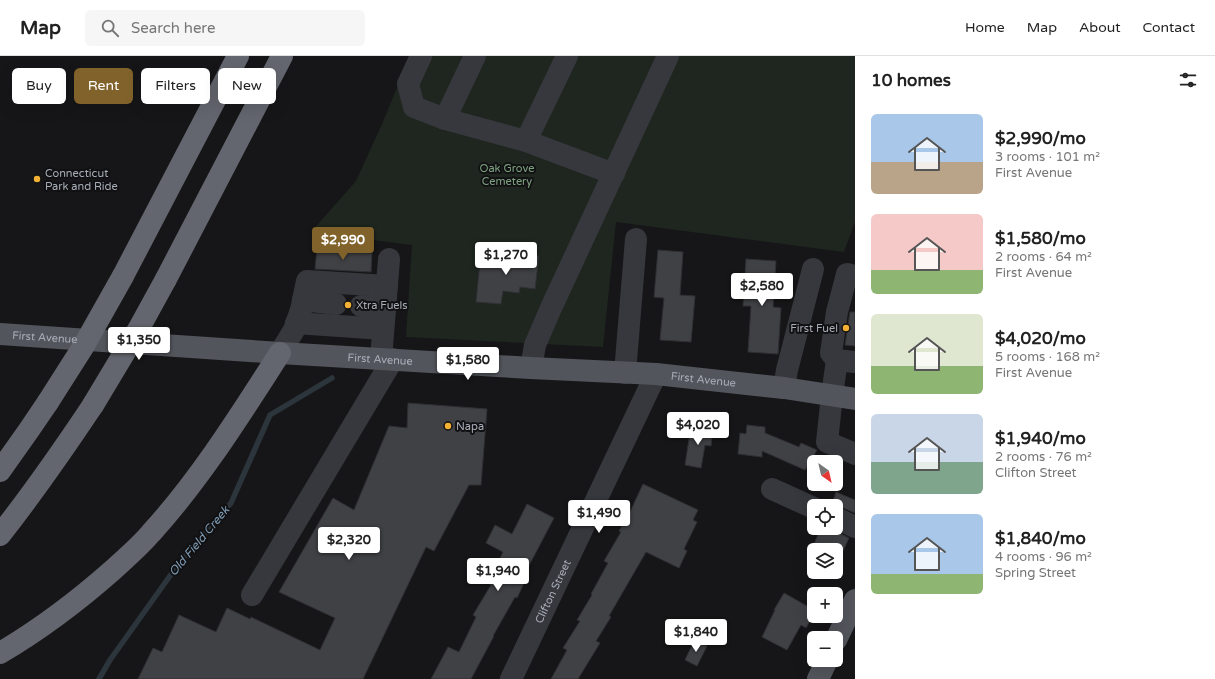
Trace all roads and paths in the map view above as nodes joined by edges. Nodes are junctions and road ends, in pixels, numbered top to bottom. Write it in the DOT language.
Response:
graph roads {
  1 [pos="238,56"];
  2 [pos="282,56"];
  3 [pos="421,56"];
  4 [pos="475,56"];
  5 [pos="567,56"];
  6 [pos="668,56"];
  7 [pos="445,119"];
  8 [pos="526,141"];
  9 [pos="614,174"];
  10 [pos="636,239"];
  11 [pos="389,259"];
  12 [pos="812,269"];
  13 [pos="855,276"];
  14 [pos="387,286"];
  15 [pos="303,300"];
  16 [pos="336,304"];
  17 [pos="361,306"];
  18 [pos="384,319"];
  19 [pos="296,323"];
  20 [pos="0,334"];
  21 [pos="280,353"];
  22 [pos="387,359"];
  23 [pos="846,361"];
  24 [pos="531,368"];
  25 [pos="625,373"];
  26 [pos="656,374"];
  27 [pos="784,388"];
  28 [pos="832,395"];
  29 [pos="855,399"];
  30 [pos="855,454"];
  31 [pos="0,471"];
  32 [pos="772,489"];
  33 [pos="807,505"];
  34 [pos="843,521"];
  35 [pos="855,527"];
  36 [pos="0,535"];
  37 [pos="252,595"];
  38 [pos="855,600"];
  39 [pos="840,631"];
  40 [pos="0,653"];
  41 [pos="823,667"];
  42 [pos="511,679"];
  43 [pos="818,679"];
  1 -- 31 [label="highway, bridge"];
  2 -- 36 [label="highway, bridge"];
  3 -- 7 [label="street"];
  4 -- 7 [label="street"];
  5 -- 8 [label="street"];
  6 -- 9 [label="street"];
  7 -- 8 [label="street"];
  8 -- 9 [label="street"];
  9 -- 24 [label="street"];
  10 -- 25 [label="street"];
  11 -- 14 [label="street"];
  12 -- 27 [label="street"];
  13 -- 23 [label="street"];
  14 -- 15 [label="street"];
  14 -- 18 [label="street"];
  15 -- 16 [label="street"];
  15 -- 19 [label="street"];
  17 -- 18 [label="street"];
  18 -- 19 [label="street"];
  18 -- 22 [label="street"];
  19 -- 21 [label="street"];
  20 -- 21 [label="main road, First Avenue"];
  21 -- 22 [label="main road, First Avenue"];
  21 -- 40 [label="highway"];
  22 -- 24 [label="main road, First Avenue"];
  22 -- 37 [label="street"];
  23 -- 28 [label="street"];
  24 -- 25 [label="main road, First Avenue"];
  25 -- 26 [label="main road, First Avenue"];
  26 -- 27 [label="main road, First Avenue"];
  26 -- 42 [label="street, Clifton Street"];
  27 -- 28 [label="main road, First Avenue"];
  28 -- 29 [label="main road, First Avenue"];
  28 -- 30 [label="street"];
  32 -- 33 [label="street"];
  34 -- 35 [label="street"];
  38 -- 39 [label="main road"];
  41 -- 43 [label="main road"];
}
